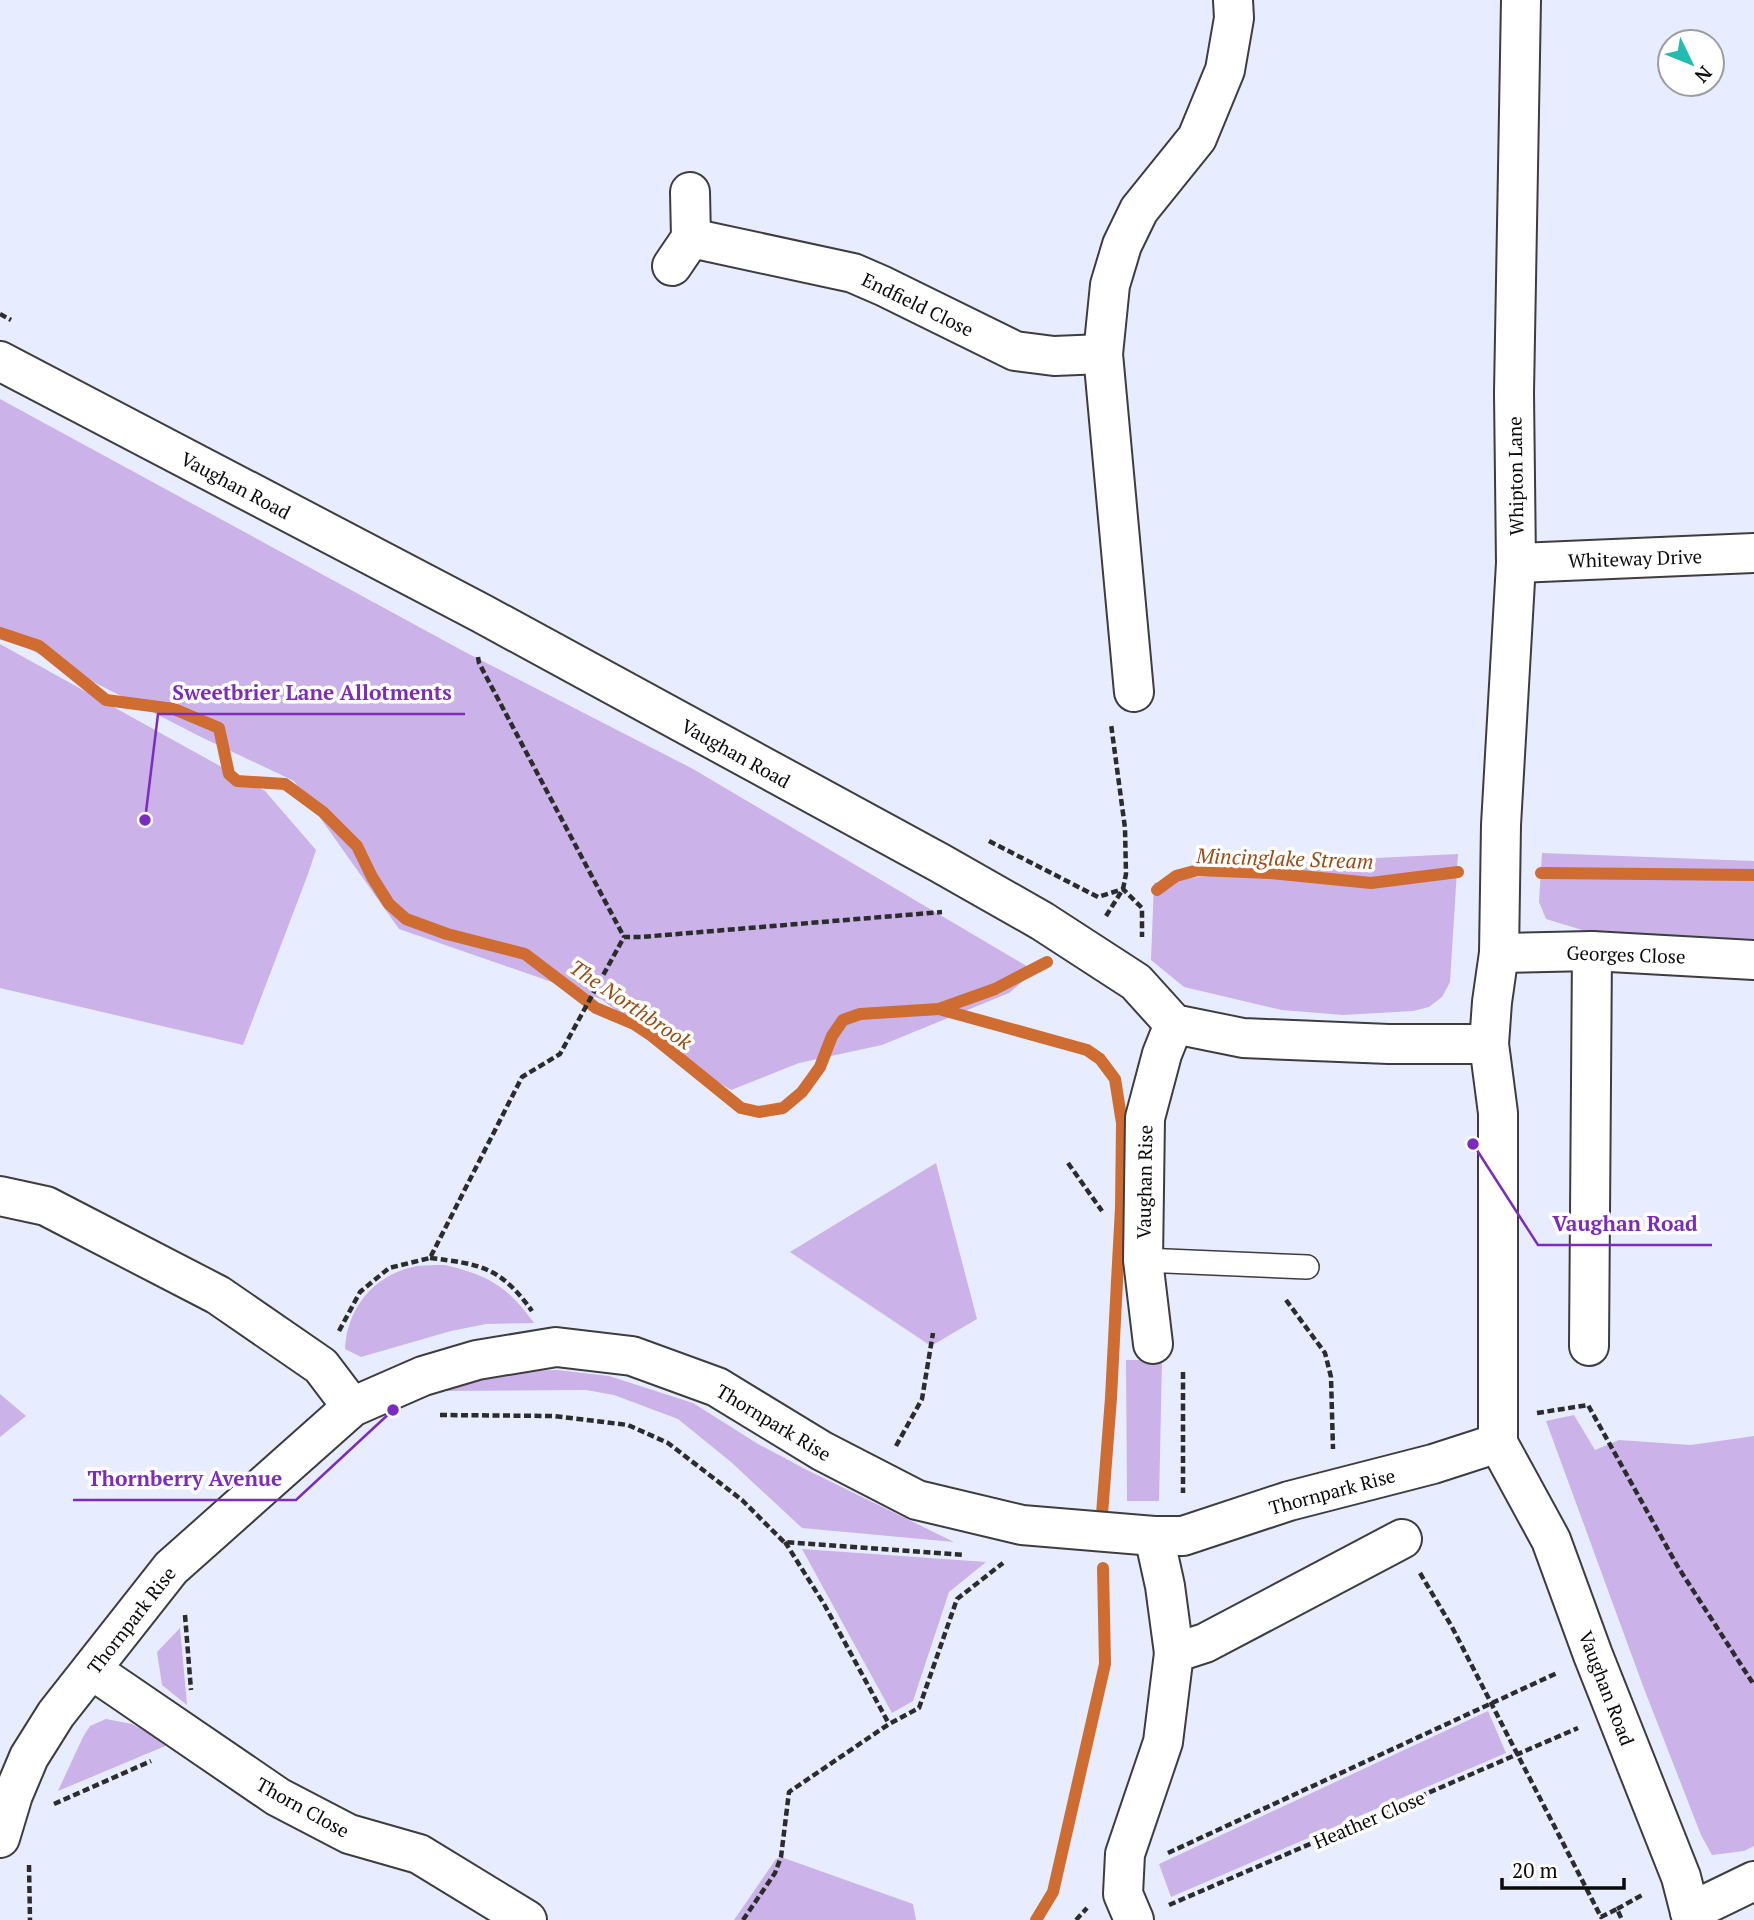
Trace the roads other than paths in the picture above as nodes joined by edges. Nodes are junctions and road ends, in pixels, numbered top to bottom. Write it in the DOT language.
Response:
graph roads {
  1 [pos="1233,0"];
  2 [pos="1521,0"];
  3 [pos="690,192"];
  4 [pos="1103,354"];
  5 [pos="0,361"];
  6 [pos="1754,553"];
  7 [pos="1516,563"];
  8 [pos="1134,692"];
  9 [pos="1592,951"];
  10 [pos="1499,953"];
  11 [pos="1754,960"];
  12 [pos="1174,1024"];
  13 [pos="1489,1045"];
  14 [pos="0,1196"];
  15 [pos="1143,1260"];
  16 [pos="1307,1267"];
  17 [pos="1153,1344"];
  18 [pos="1589,1346"];
  19 [pos="352,1407"];
  20 [pos="1498,1443"];
  21 [pos="1168,1536"];
  22 [pos="1402,1539"];
  23 [pos="1174,1653"];
  24 [pos="92,1670"];
  25 [pos="0,1838"];
  26 [pos="1754,1881"];
  27 [pos="1149,1914"];
  28 [pos="1692,1916"];
  29 [pos="527,1920"];
  1 -- 4 [label="street"];
  2 -- 7 [label="street, Whipton Lane"];
  3 -- 4 [label="street, Endfield Close"];
  4 -- 8 [label="street"];
  5 -- 12 [label="street, Vaughan Road"];
  6 -- 7 [label="street, Whiteway Drive"];
  7 -- 10 [label="street, Whipton Lane"];
  9 -- 10 [label="street, Georges Close"];
  9 -- 11 [label="street, Georges Close"];
  9 -- 18 [label="street"];
  10 -- 13 [label="street, Vaughan Road"];
  12 -- 13 [label="street"];
  12 -- 15 [label="street, Vaughan Rise"];
  13 -- 20 [label="street, Vaughan Road"];
  14 -- 19 [label="street"];
  15 -- 16 [label="lane"];
  15 -- 17 [label="street, Vaughan Rise"];
  19 -- 21 [label="street, Thornpark Rise"];
  19 -- 24 [label="street, Thornpark Rise"];
  20 -- 21 [label="street, Thornpark Rise"];
  20 -- 28 [label="street, Vaughan Road"];
  21 -- 23 [label="street"];
  22 -- 23 [label="street"];
  23 -- 27 [label="street"];
  24 -- 25 [label="street, Thornpark Rise"];
  24 -- 29 [label="street, Thorn Close"];
  26 -- 28 [label="street"];
}
